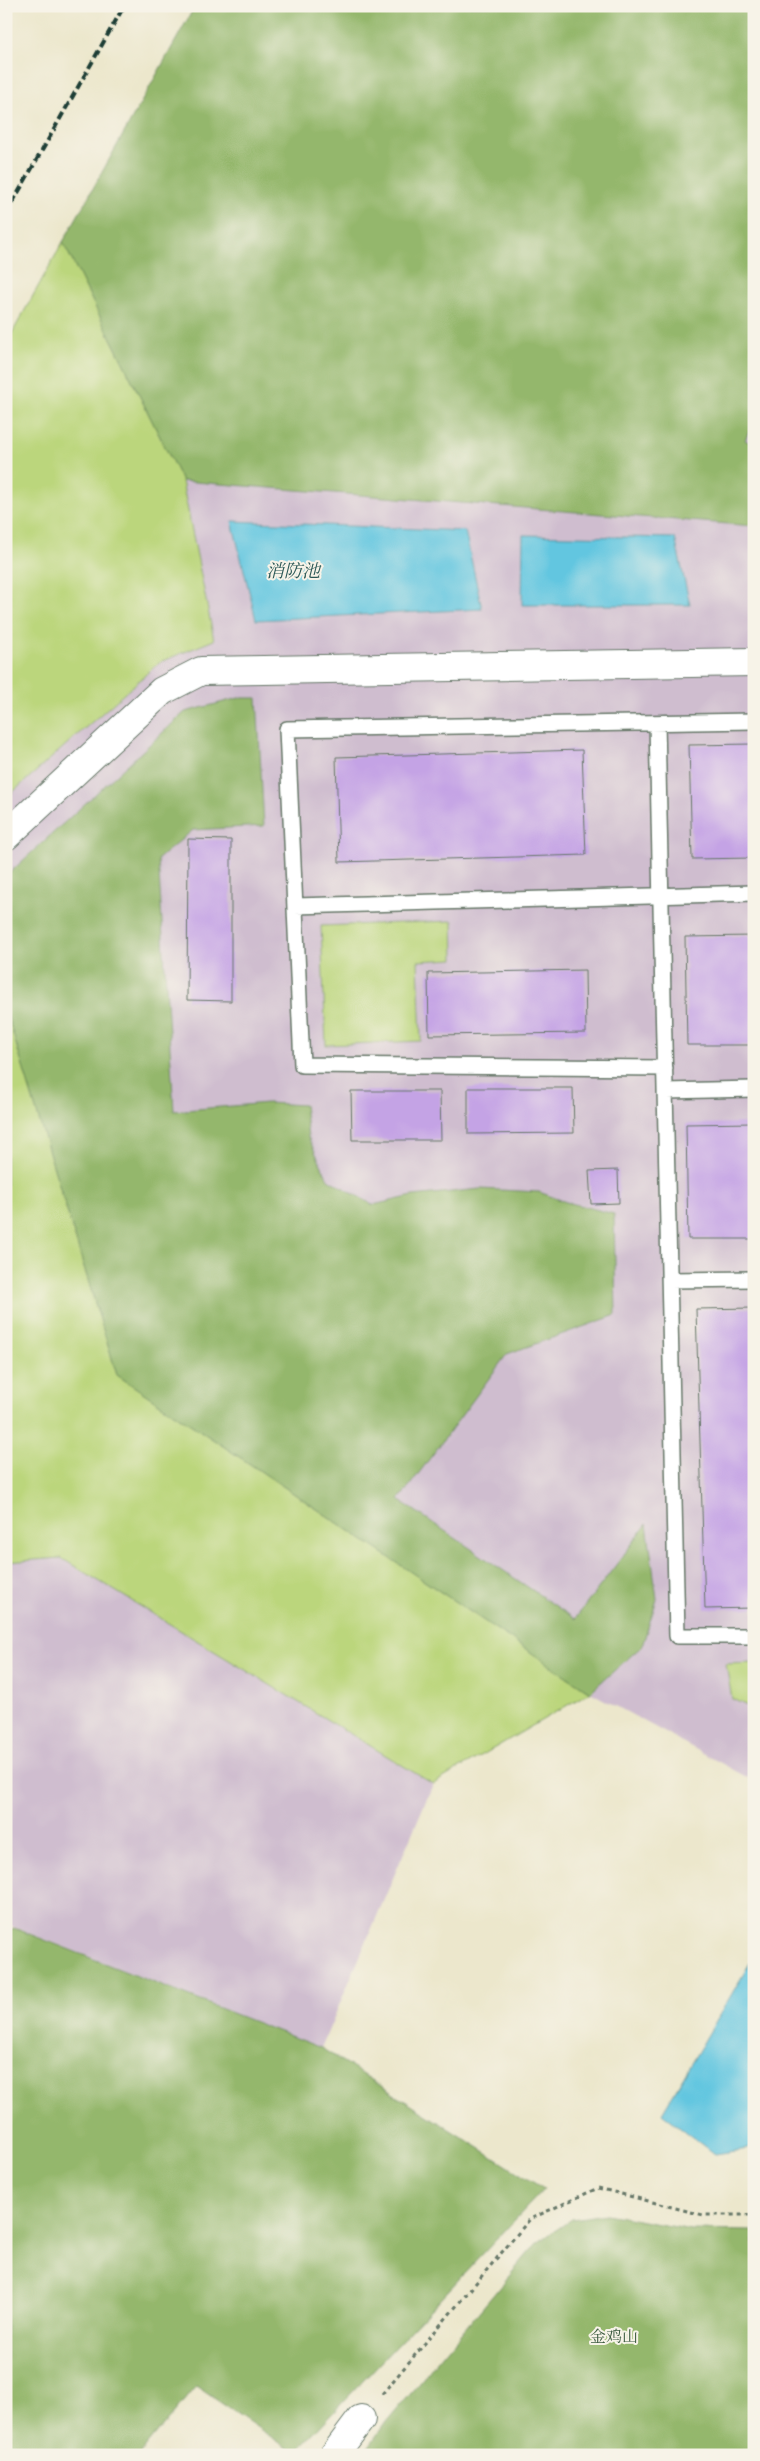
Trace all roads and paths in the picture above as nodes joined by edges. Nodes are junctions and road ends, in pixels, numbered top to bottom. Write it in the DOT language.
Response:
graph roads {
  1 [pos="754,662"];
  2 [pos="754,721"];
  3 [pos="657,723"];
  4 [pos="6,836"];
  5 [pos="754,893"];
  6 [pos="661,894"];
  7 [pos="295,906"];
  8 [pos="665,1068"];
  9 [pos="754,1089"];
  10 [pos="666,1091"];
  11 [pos="754,1279"];
  12 [pos="670,1280"];
  13 [pos="754,1636"];
  14 [pos="754,2215"];
  15 [pos="361,2419"];
  16 [pos="334,2455"];
  1 -- 4 [label="street"];
  2 -- 3 [label="lane"];
  3 -- 6 [label="lane"];
  3 -- 7 [label="lane"];
  5 -- 6 [label="lane"];
  6 -- 7 [label="lane"];
  6 -- 8 [label="lane"];
  7 -- 8 [label="lane"];
  8 -- 10 [label="lane"];
  9 -- 10 [label="lane"];
  10 -- 12 [label="lane"];
  11 -- 12 [label="lane"];
  12 -- 13 [label="lane"];
  14 -- 15 [label="path"];
  15 -- 16 [label="street"];
}
